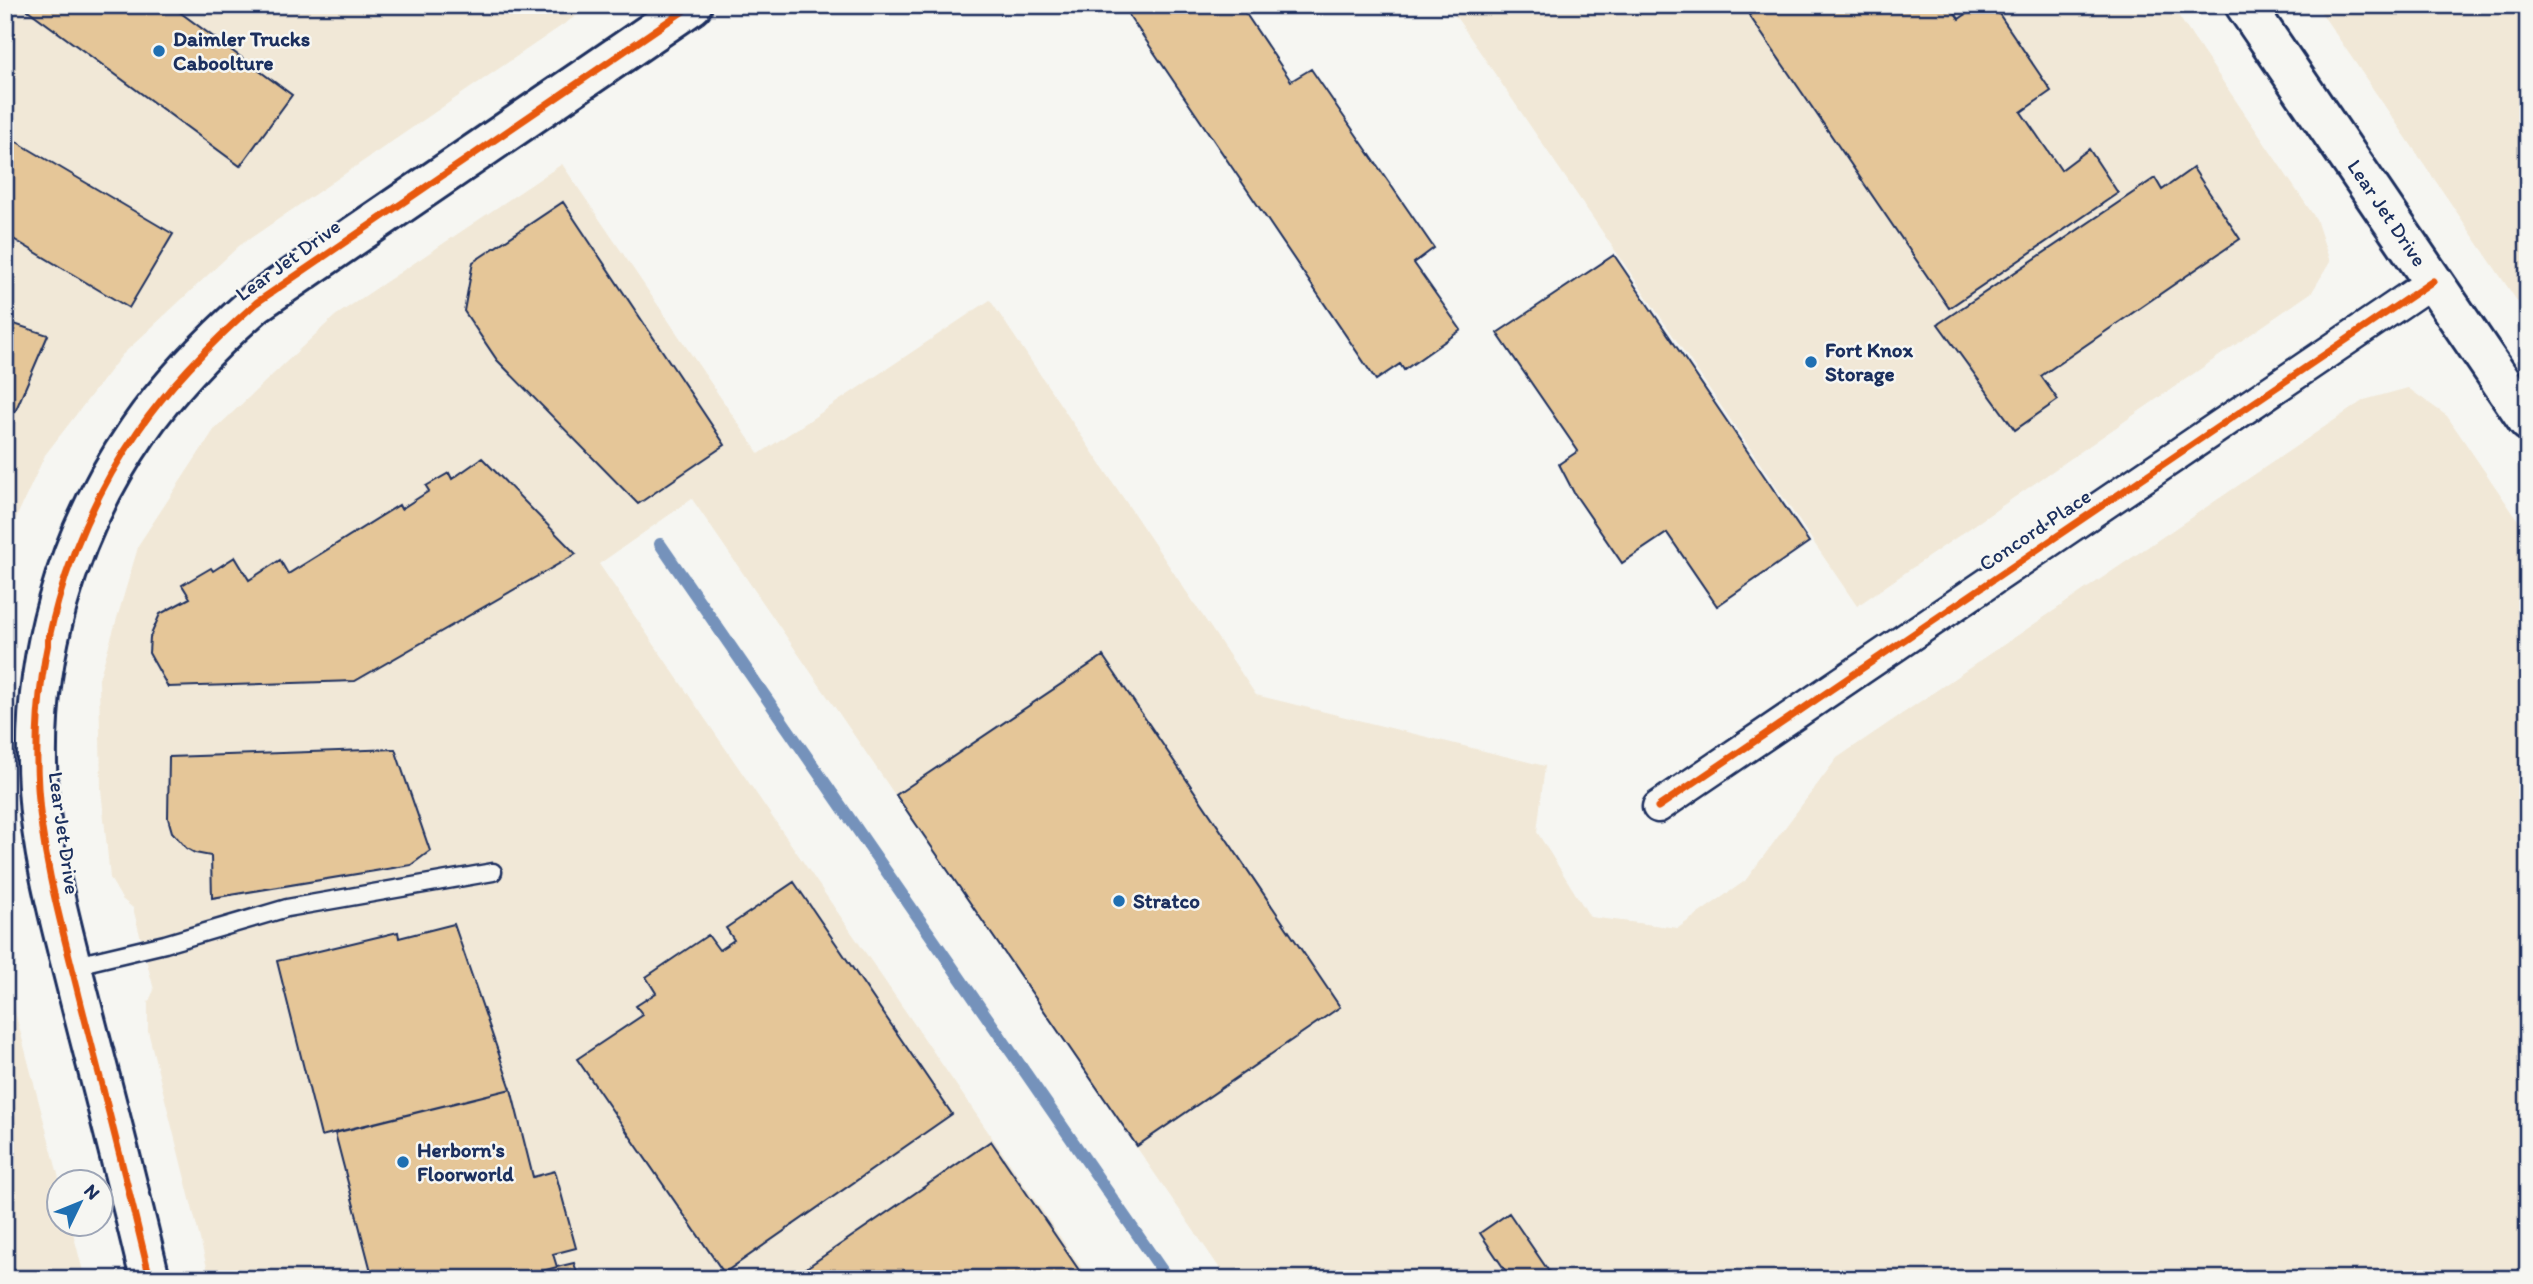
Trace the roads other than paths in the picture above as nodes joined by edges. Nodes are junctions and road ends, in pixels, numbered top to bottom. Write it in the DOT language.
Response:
graph roads {
  1 [pos="692,5"];
  2 [pos="2245,5"];
  3 [pos="2433,281"];
  4 [pos="2528,421"];
  5 [pos="1658,807"];
  6 [pos="493,872"];
  7 [pos="72,966"];
  8 [pos="150,1279"];
  1 -- 7 [label="street, Lear Jet Drive"];
  2 -- 3 [label="street, Lear Jet Drive"];
  3 -- 4 [label="street, Lear Jet Drive"];
  3 -- 5 [label="street, Concord Place"];
  6 -- 7 [label="lane"];
  7 -- 8 [label="street, Lear Jet Drive"];
}
